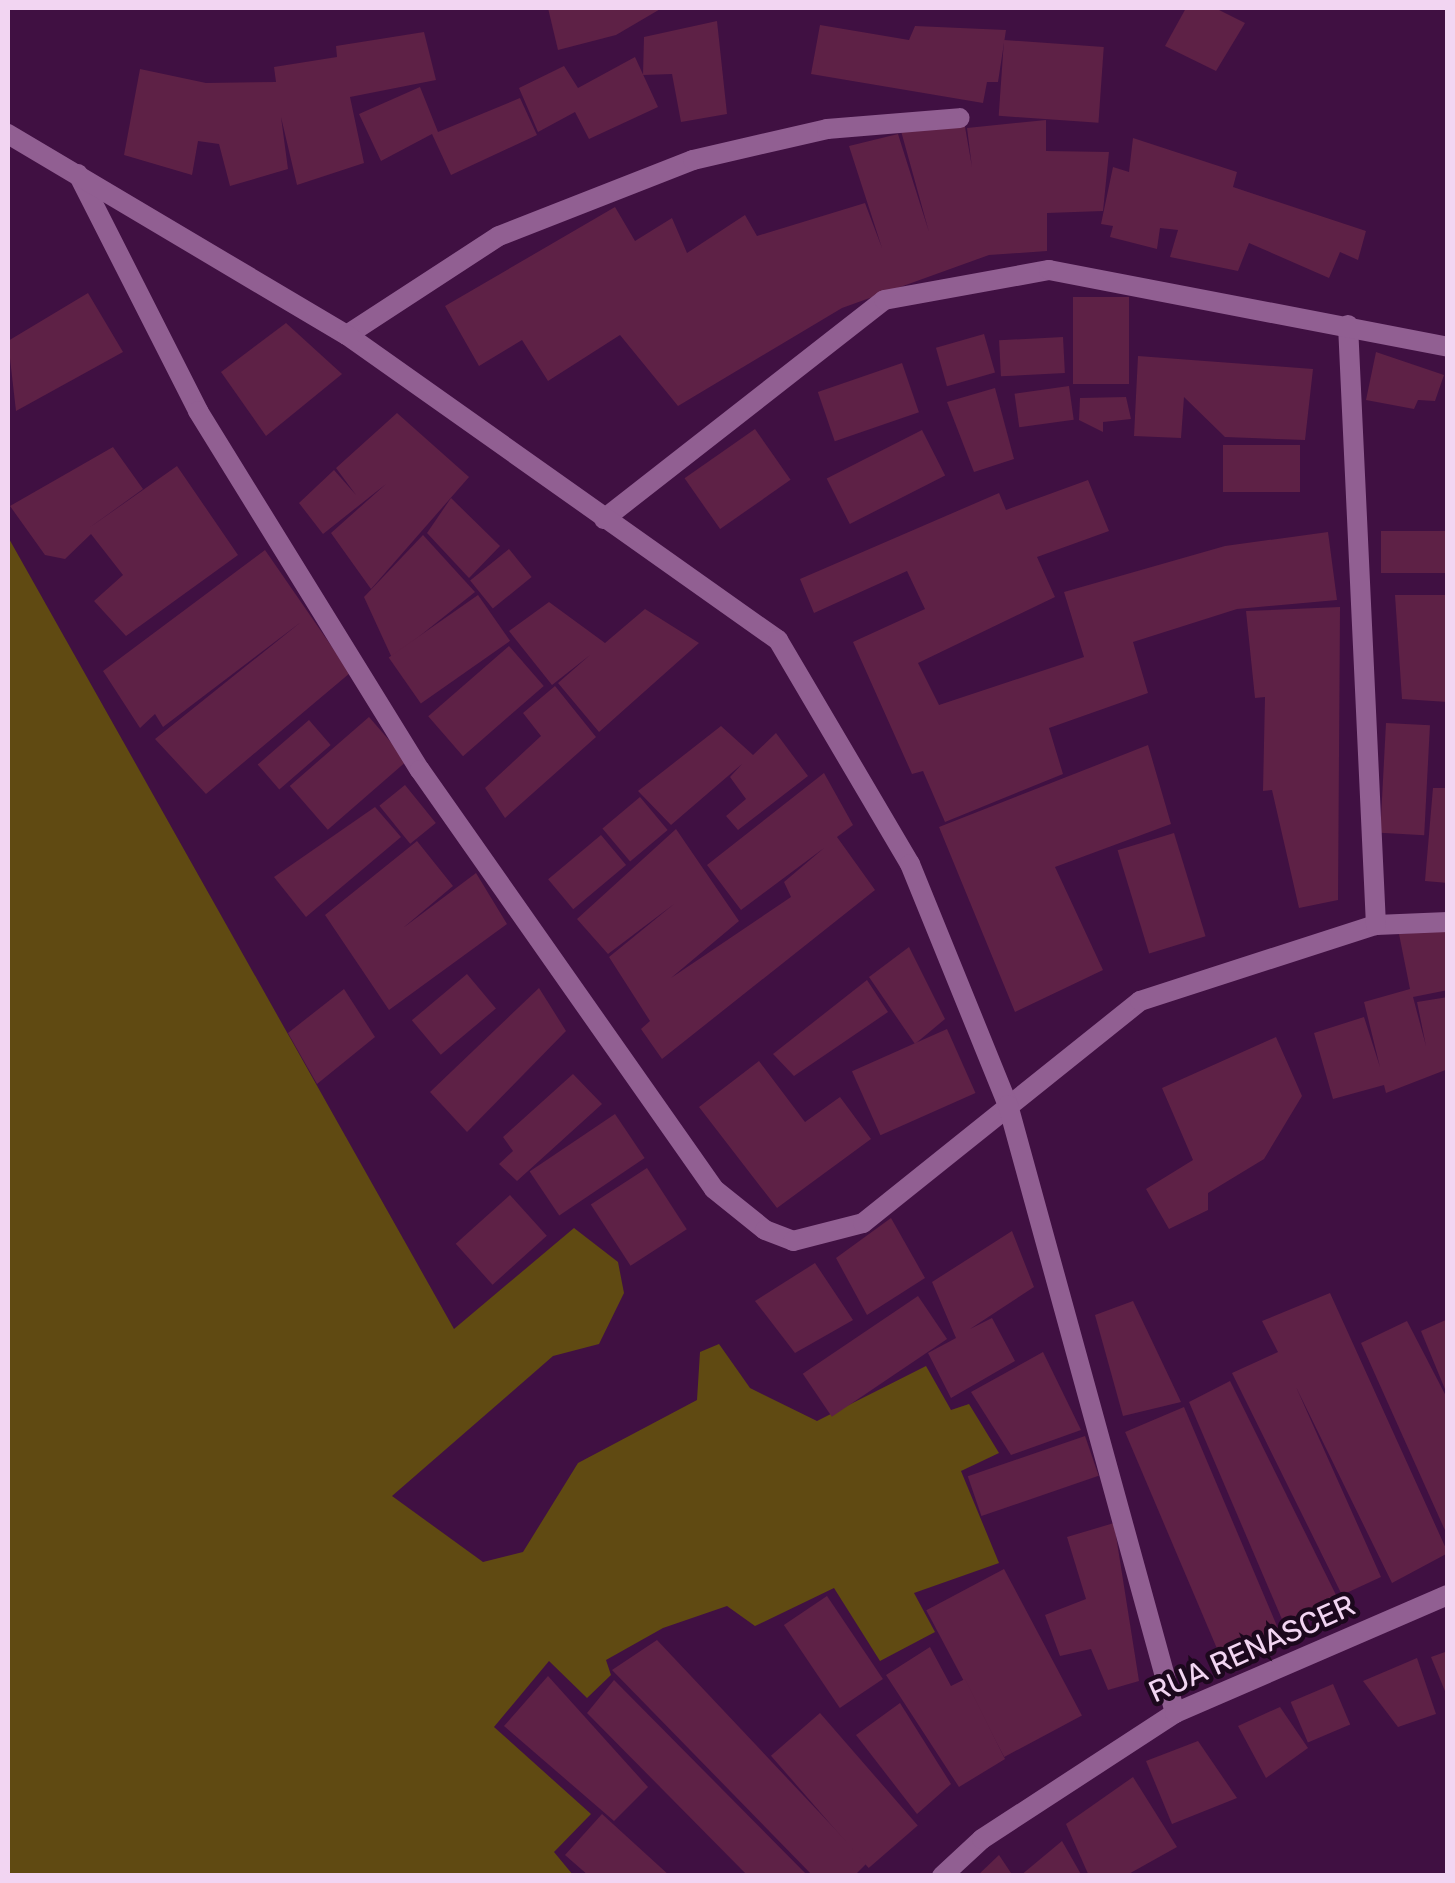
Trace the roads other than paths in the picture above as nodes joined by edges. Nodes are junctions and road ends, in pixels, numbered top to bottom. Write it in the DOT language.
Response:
graph roads {
  1 [pos="960,118"];
  2 [pos="8,134"];
  3 [pos="78,174"];
  4 [pos="1348,324"];
  5 [pos="348,336"];
  6 [pos="1448,346"];
  7 [pos="604,518"];
  8 [pos="1448,922"];
  9 [pos="1376,925"];
  10 [pos="1008,1106"];
  11 [pos="1448,1596"];
  12 [pos="1175,1713"];
  13 [pos="942,1876"];
  1 -- 5 [label="street"];
  2 -- 3 [label="street"];
  3 -- 5 [label="street"];
  3 -- 10 [label="street"];
  4 -- 6 [label="street"];
  4 -- 7 [label="street"];
  4 -- 9 [label="street"];
  5 -- 7 [label="street"];
  7 -- 10 [label="street"];
  8 -- 9 [label="street"];
  9 -- 10 [label="street"];
  10 -- 12 [label="street"];
  11 -- 12 [label="street, RUA RENASCER"];
  12 -- 13 [label="street, RUA RENASCER"];
}
